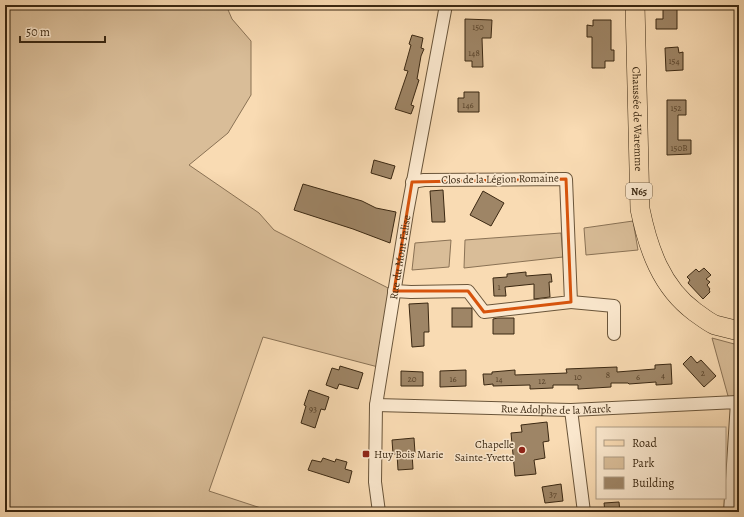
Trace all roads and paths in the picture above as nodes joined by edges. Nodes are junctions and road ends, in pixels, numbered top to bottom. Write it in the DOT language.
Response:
graph roads {
  1 [pos="446,5"];
  2 [pos="635,5"];
  3 [pos="412,182"];
  4 [pos="394,291"];
  5 [pos="571,302"];
  6 [pos="739,331"];
  7 [pos="614,334"];
  8 [pos="376,405"];
  9 [pos="571,410"];
  10 [pos="379,512"];
  11 [pos="584,512"];
  12 [pos="730,512"];
  1 -- 3 [label="street, Rue du Mont Falise"];
  2 -- 6 [label="main road, Chaussée de Waremme / N65"];
  3 -- 4 [label="street, Rue du Mont Falise"];
  3 -- 5 [label="street, Clos de la Légion Romaine"];
  4 -- 5 [label="street"];
  4 -- 8 [label="street, Rue du Mont Falise"];
  5 -- 7 [label="street"];
  8 -- 9 [label="street, Rue Adolphe de la Marck"];
  8 -- 10 [label="street, Rue du Mont Falise"];
  9 -- 11 [label="street"];
  9 -- 12 [label="street, Rue Adolphe de la Marck"];
}
